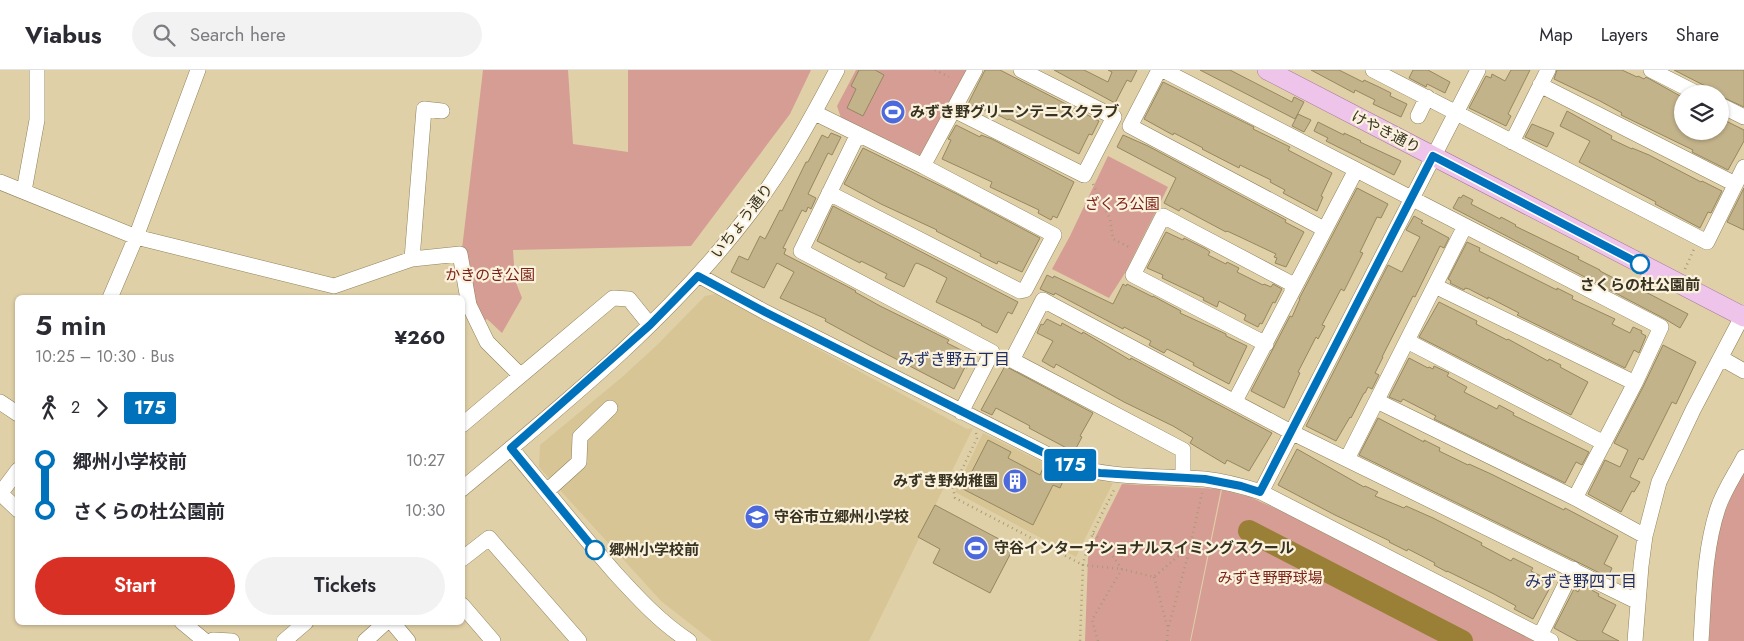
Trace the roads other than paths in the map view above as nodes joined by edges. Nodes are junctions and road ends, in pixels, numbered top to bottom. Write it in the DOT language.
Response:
graph roads {
  1 [pos="37,70"];
  2 [pos="198,70"];
  3 [pos="837,70"];
  4 [pos="975,70"];
  5 [pos="1021,70"];
  6 [pos="1161,70"];
  7 [pos="1267,70"];
  8 [pos="1373,70"];
  9 [pos="1478,70"];
  10 [pos="1548,70"];
  11 [pos="1651,70"];
  12 [pos="1402,77"];
  13 [pos="1540,85"];
  14 [pos="1680,85"];
  15 [pos="1426,97"];
  16 [pos="954,110"];
  17 [pos="1729,110"];
  18 [pos="442,111"];
  19 [pos="815,113"];
  20 [pos="1456,113"];
  21 [pos="1418,116"];
  22 [pos="1744,117"];
  23 [pos="858,134"];
  24 [pos="1512,142"];
  25 [pos="1433,156"];
  26 [pos="923,166"];
  27 [pos="1744,167"];
  28 [pos="1356,170"];
  29 [pos="0,182"];
  30 [pos="1735,184"];
  31 [pos="24,191"];
  32 [pos="829,193"];
  33 [pos="1412,198"];
  34 [pos="1466,226"];
  35 [pos="1324,229"];
  36 [pos="136,237"];
  37 [pos="412,259"];
  38 [pos="698,276"];
  39 [pos="1294,285"];
  40 [pos="1435,286"];
  41 [pos="111,295"];
  42 [pos="1743,316"];
  43 [pos="650,325"];
  44 [pos="1406,341"];
  45 [pos="1266,344"];
  46 [pos="1720,358"];
  47 [pos="1744,371"];
  48 [pos="520,375"];
  49 [pos="1635,383"];
  50 [pos="1235,401"];
  51 [pos="1377,401"];
  52 [pos="0,402"];
  53 [pos="610,408"];
  54 [pos="15,412"];
  55 [pos="961,412"];
  56 [pos="465,422"];
  57 [pos="1292,432"];
  58 [pos="1604,443"];
  59 [pos="511,448"];
  60 [pos="1744,457"];
  61 [pos="1347,459"];
  62 [pos="15,474"];
  63 [pos="1183,478"];
  64 [pos="465,486"];
  65 [pos="547,491"];
  66 [pos="1260,492"];
  67 [pos="0,494"];
  68 [pos="1575,498"];
  69 [pos="15,507"];
  70 [pos="1645,536"];
  71 [pos="465,557"];
  72 [pos="1574,569"];
  73 [pos="1638,602"];
  74 [pos="465,607"];
  75 [pos="186,625"];
  76 [pos="303,625"];
  77 [pos="383,625"];
  78 [pos="395,625"];
  79 [pos="1546,638"];
  80 [pos="205,641"];
  81 [pos="212,641"];
  82 [pos="232,641"];
  83 [pos="284,641"];
  84 [pos="364,641"];
  85 [pos="408,641"];
  86 [pos="494,641"];
  87 [pos="579,641"];
  88 [pos="689,641"];
  89 [pos="1635,641"];
  90 [pos="1701,641"];
  1 -- 31 [label="street"];
  2 -- 36 [label="street"];
  3 -- 19 [label="street, いちょう通り"];
  4 -- 16 [label="street"];
  5 -- 16 [label="street"];
  6 -- 28 [label="street"];
  6 -- 35 [label="street"];
  7 -- 25 [label="main road, けやき通り"];
  8 -- 12 [label="street"];
  9 -- 20 [label="street"];
  10 -- 13 [label="street"];
  11 -- 14 [label="street"];
  12 -- 15 [label="street"];
  13 -- 24 [label="street"];
  13 -- 30 [label="street"];
  15 -- 20 [label="street"];
  15 -- 21 [label="street"];
  16 -- 26 [label="street"];
  17 -- 22 [label="street"];
  18 -- 37 [label="street"];
  19 -- 23 [label="street"];
  19 -- 38 [label="street, いちょう通り"];
  20 -- 24 [label="street"];
  20 -- 25 [label="street"];
  23 -- 26 [label="street"];
  23 -- 32 [label="street"];
  24 -- 30 [label="street"];
  25 -- 33 [label="street"];
  25 -- 42 [label="main road, けやき通り"];
  26 -- 32 [label="street"];
  27 -- 30 [label="street"];
  28 -- 33 [label="street"];
  28 -- 35 [label="street"];
  29 -- 31 [label="street"];
  31 -- 36 [label="street"];
  32 -- 55 [label="street"];
  33 -- 34 [label="street"];
  33 -- 57 [label="street"];
  34 -- 40 [label="street"];
  34 -- 49 [label="street"];
  35 -- 39 [label="street"];
  36 -- 37 [label="street"];
  36 -- 41 [label="street"];
  37 -- 48 [label="street"];
  38 -- 43 [label="street, いちょう通り"];
  38 -- 55 [label="street"];
  39 -- 45 [label="street"];
  39 -- 45 [label="street"];
  40 -- 44 [label="street"];
  40 -- 49 [label="street"];
  42 -- 46 [label="street"];
  43 -- 48 [label="street"];
  43 -- 59 [label="street, いちょう通り"];
  44 -- 51 [label="street"];
  44 -- 58 [label="street"];
  45 -- 50 [label="street"];
  46 -- 47 [label="street"];
  46 -- 70 [label="street"];
  48 -- 56 [label="street"];
  49 -- 58 [label="street"];
  50 -- 57 [label="street"];
  50 -- 63 [label="street"];
  51 -- 61 [label="street"];
  51 -- 68 [label="street"];
  52 -- 54 [label="street"];
  53 -- 65 [label="street"];
  55 -- 63 [label="street"];
  57 -- 61 [label="street"];
  57 -- 66 [label="street"];
  58 -- 68 [label="street"];
  59 -- 64 [label="street, いちょう通り"];
  59 -- 65 [label="street"];
  60 -- 90 [label="street"];
  61 -- 72 [label="street"];
  62 -- 67 [label="street"];
  63 -- 66 [label="street"];
  65 -- 88 [label="street"];
  66 -- 79 [label="street"];
  67 -- 69 [label="street"];
  68 -- 70 [label="street"];
  70 -- 73 [label="street"];
  71 -- 87 [label="street"];
  72 -- 73 [label="street"];
  72 -- 79 [label="street"];
  73 -- 89 [label="street"];
  74 -- 86 [label="street"];
  75 -- 80 [label="street"];
  76 -- 83 [label="street"];
  77 -- 84 [label="street"];
  78 -- 85 [label="street"];
  81 -- 82 [label="street"];
}
